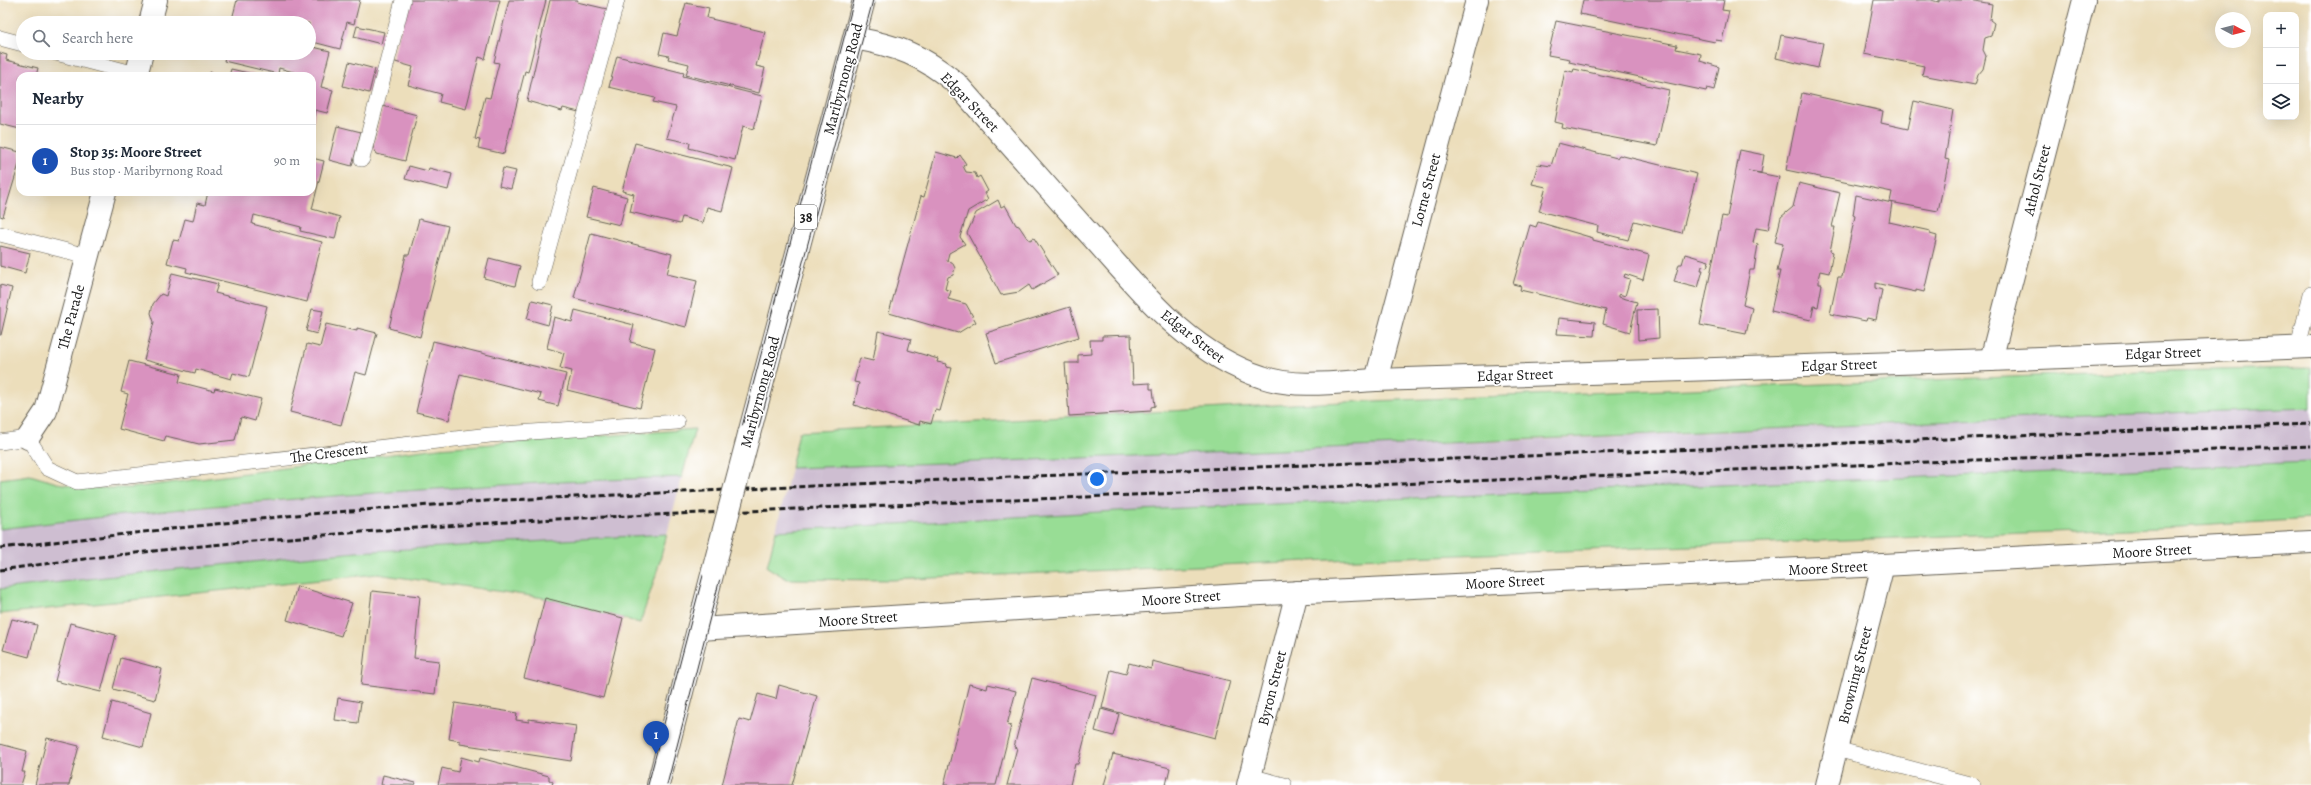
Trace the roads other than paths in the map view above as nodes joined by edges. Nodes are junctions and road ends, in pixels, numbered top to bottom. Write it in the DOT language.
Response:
graph roads {
  1 [pos="156,0"];
  2 [pos="403,0"];
  3 [pos="617,0"];
  4 [pos="864,0"];
  5 [pos="1477,0"];
  6 [pos="2084,0"];
  7 [pos="152,16"];
  8 [pos="0,38"];
  9 [pos="854,38"];
  10 [pos="16,42"];
  11 [pos="81,60"];
  12 [pos="140,60"];
  13 [pos="125,72"];
  14 [pos="137,72"];
  15 [pos="362,158"];
  16 [pos="104,196"];
  17 [pos="0,234"];
  18 [pos="87,256"];
  19 [pos="540,282"];
  20 [pos="2311,294"];
  21 [pos="2305,347"];
  22 [pos="1991,360"];
  23 [pos="1376,380"];
  24 [pos="677,422"];
  25 [pos="28,438"];
  26 [pos="0,442"];
  27 [pos="2311,542"];
  28 [pos="1883,565"];
  29 [pos="1297,592"];
  30 [pos="698,629"];
  31 [pos="1836,749"];
  32 [pos="1249,781"];
  33 [pos="658,785"];
  34 [pos="1284,785"];
  35 [pos="1827,785"];
  36 [pos="1973,785"];
  1 -- 7 [label="street"];
  2 -- 15 [label="lane"];
  3 -- 19 [label="lane"];
  4 -- 9 [label="street, Maribyrnong Road / 38"];
  5 -- 23 [label="street, Lorne Street"];
  6 -- 22 [label="street, Athol Street"];
  8 -- 10 [label="lane"];
  9 -- 23 [label="street, Edgar Street"];
  9 -- 30 [label="street, Maribyrnong Road / 38, bridge"];
  11 -- 13 [label="lane"];
  12 -- 14 [label="street"];
  16 -- 18 [label="street, The Parade"];
  17 -- 18 [label="lane"];
  18 -- 25 [label="street, The Parade"];
  20 -- 21 [label="lane"];
  21 -- 22 [label="street, Edgar Street"];
  22 -- 23 [label="street, Edgar Street"];
  24 -- 25 [label="lane, The Crescent"];
  25 -- 26 [label="lane"];
  27 -- 28 [label="street, Moore Street"];
  28 -- 29 [label="street, Moore Street"];
  28 -- 31 [label="street, Browning Street"];
  29 -- 30 [label="street, Moore Street"];
  29 -- 32 [label="street, Byron Street"];
  30 -- 33 [label="street, Maribyrnong Road / 38"];
  31 -- 35 [label="street, Browning Street"];
  31 -- 36 [label="lane"];
  32 -- 34 [label="lane"];
}
